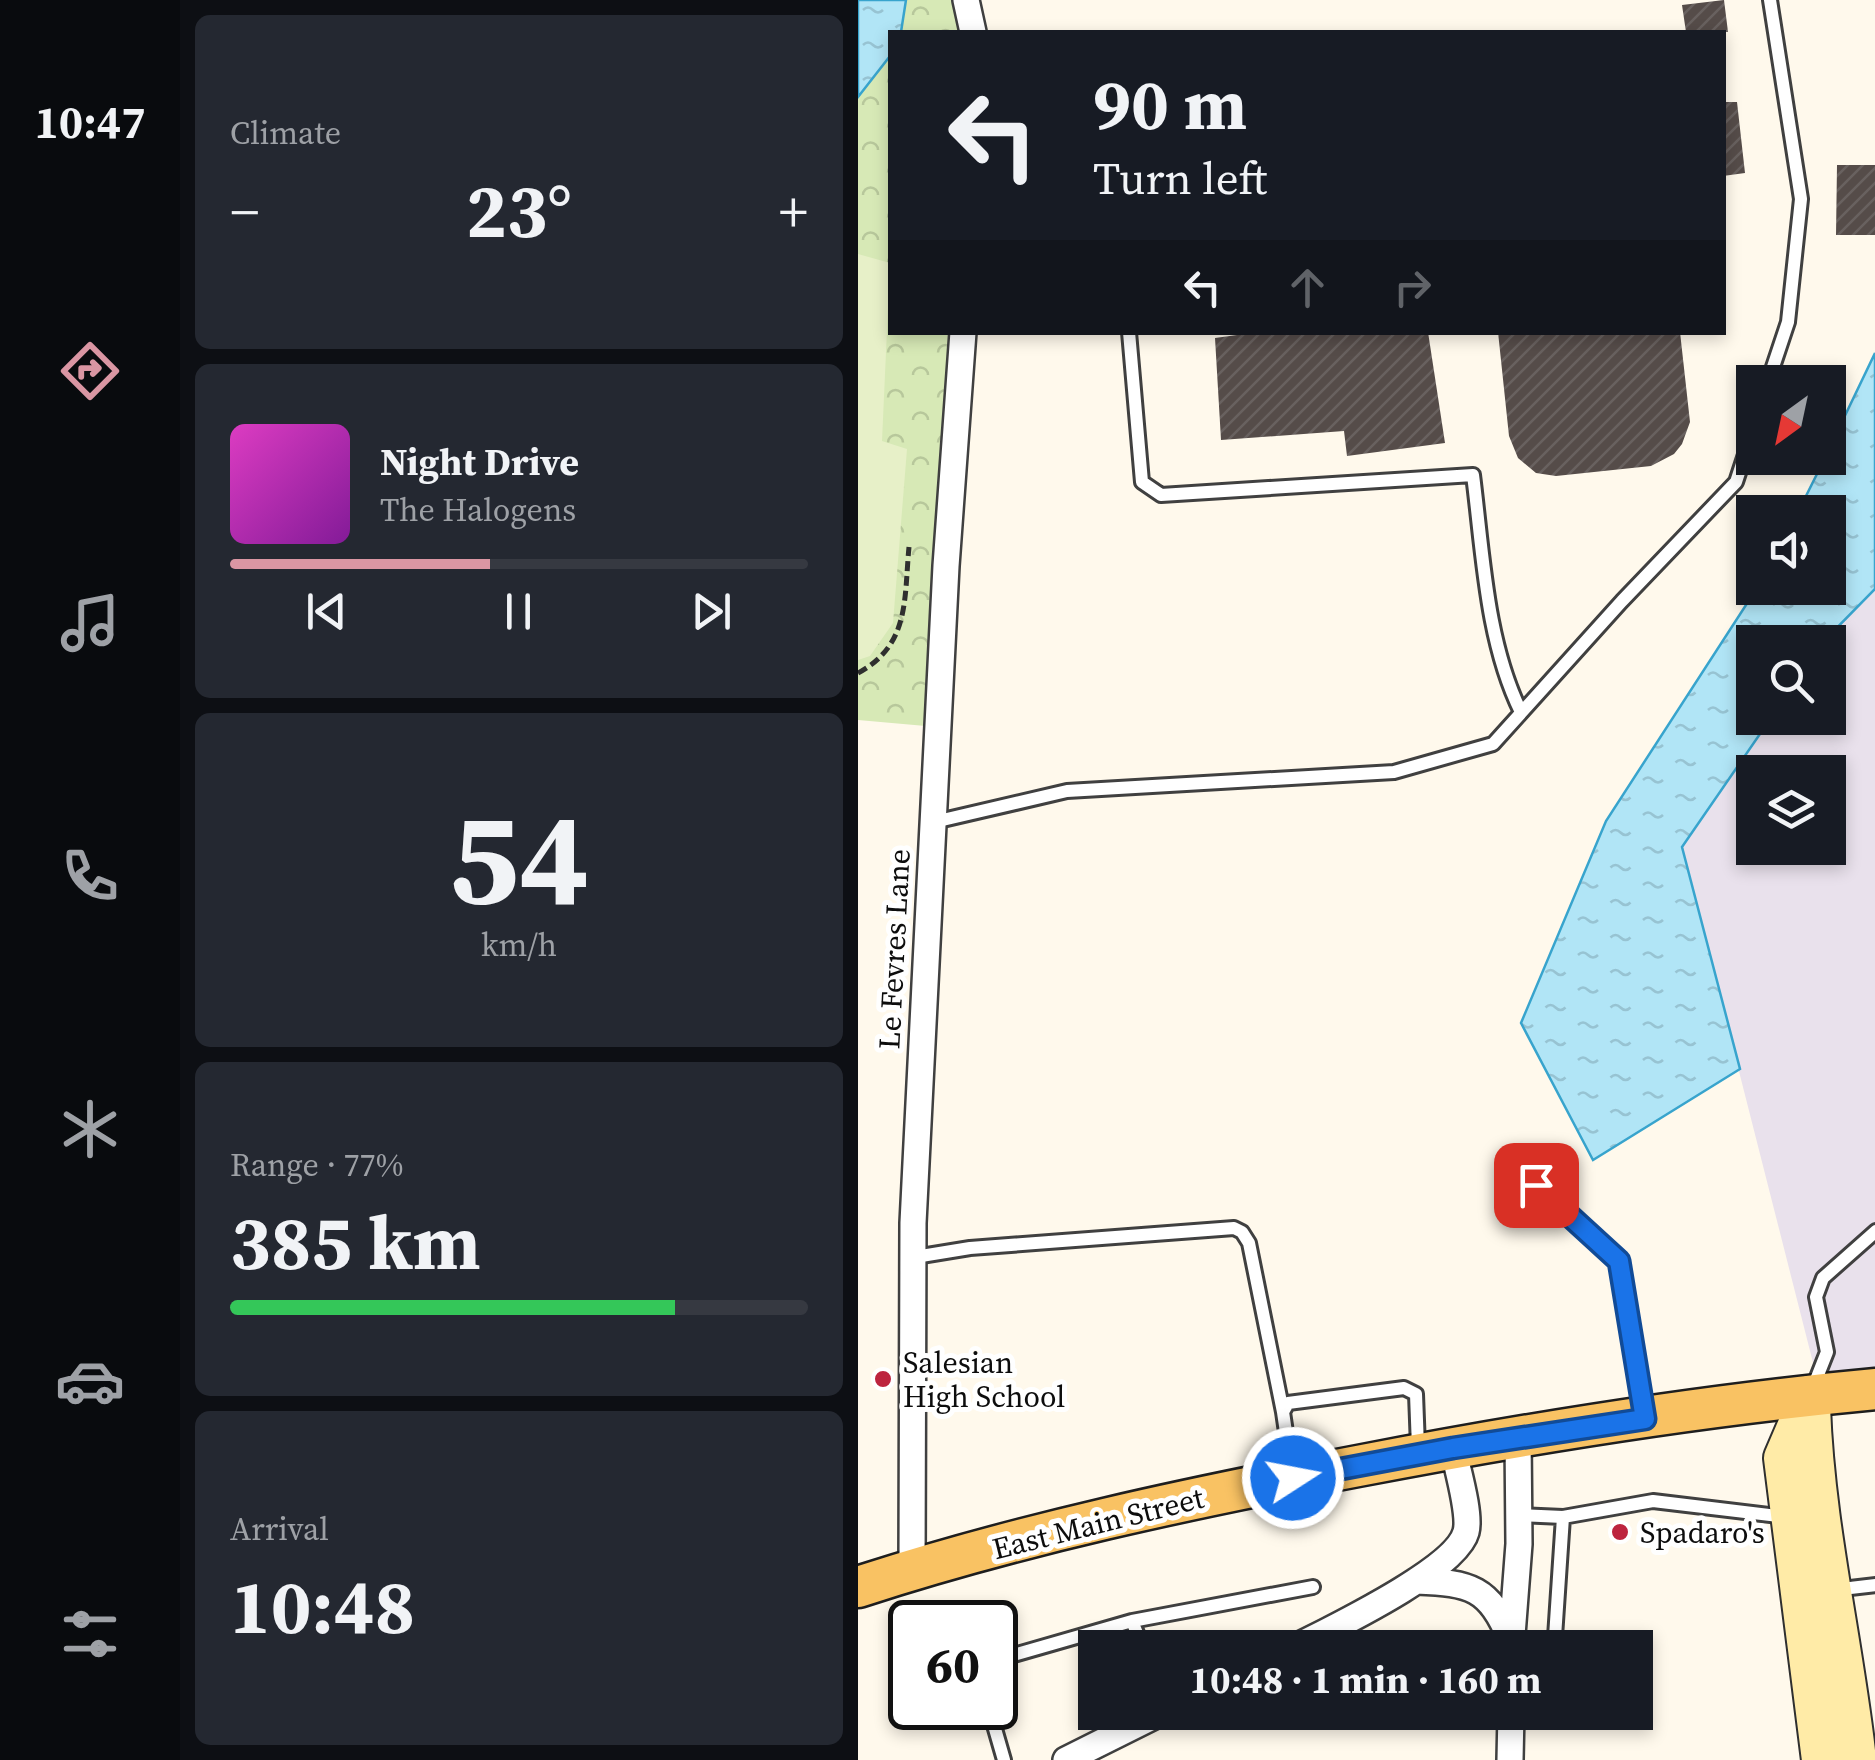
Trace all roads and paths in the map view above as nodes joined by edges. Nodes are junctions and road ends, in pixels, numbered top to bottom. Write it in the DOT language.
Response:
graph roads {
  1 [pos="966,0"];
  2 [pos="1770,0"];
  3 [pos="972,30"];
  4 [pos="963,335"];
  5 [pos="1129,335"];
  6 [pos="1774,365"];
  7 [pos="1738,475"];
  8 [pos="908,547"];
  9 [pos="858,674"];
  10 [pos="1521,712"];
  11 [pos="934,822"];
  12 [pos="1536,1185"];
  13 [pos="1876,1231"];
  14 [pos="915,1257"];
  15 [pos="1876,1389"];
  16 [pos="1810,1395"];
  17 [pos="1283,1412"];
  18 [pos="1645,1419"];
  19 [pos="1518,1437"];
  20 [pos="1436,1451"];
  21 [pos="1293,1478"];
  22 [pos="1519,1515"];
  23 [pos="1808,1517"];
  24 [pos="1563,1518"];
  25 [pos="912,1570"];
  26 [pos="1416,1581"];
  27 [pos="1876,1586"];
  28 [pos="858,1587"];
  29 [pos="1313,1587"];
  30 [pos="1832,1590"];
  31 [pos="1132,1622"];
  32 [pos="1136,1630"];
  33 [pos="1327,1630"];
  34 [pos="1506,1630"];
  35 [pos="1512,1630"];
  36 [pos="1555,1630"];
  37 [pos="1018,1654"];
  38 [pos="996,1730"];
  39 [pos="1126,1730"];
  40 [pos="1510,1730"];
  41 [pos="1004,1760"];
  42 [pos="1066,1760"];
  43 [pos="1510,1760"];
  44 [pos="1821,1760"];
  45 [pos="1857,1760"];
  1 -- 3 [label="street"];
  2 -- 6 [label="lane"];
  4 -- 11 [label="street, Le Fevres Lane"];
  5 -- 10 [label="lane"];
  7 -- 10 [label="lane"];
  8 -- 9 [label="path"];
  10 -- 11 [label="lane"];
  11 -- 14 [label="street, Le Fevres Lane"];
  12 -- 18 [label="lane"];
  13 -- 16 [label="lane"];
  14 -- 17 [label="lane"];
  14 -- 25 [label="street, Le Fevres Lane"];
  15 -- 16 [label="main road, East Main Street"];
  16 -- 18 [label="main road, East Main Street"];
  16 -- 23 [label="street"];
  17 -- 20 [label="lane"];
  17 -- 21 [label="lane"];
  18 -- 19 [label="main road, East Main Street"];
  19 -- 20 [label="main road, East Main Street"];
  19 -- 22 [label="street"];
  20 -- 21 [label="main road, East Main Street"];
  20 -- 26 [label="street"];
  21 -- 25 [label="main road, East Main Street"];
  22 -- 24 [label="lane"];
  22 -- 35 [label="street"];
  23 -- 24 [label="lane"];
  23 -- 30 [label="street"];
  23 -- 44 [label="street"];
  24 -- 36 [label="lane"];
  25 -- 28 [label="main road, East Main Street"];
  26 -- 33 [label="street"];
  26 -- 34 [label="street"];
  27 -- 30 [label="lane"];
  29 -- 31 [label="lane"];
  30 -- 45 [label="street"];
  31 -- 32 [label="lane"];
  31 -- 37 [label="lane"];
  38 -- 41 [label="lane"];
  39 -- 42 [label="street"];
  40 -- 43 [label="street"];
}
